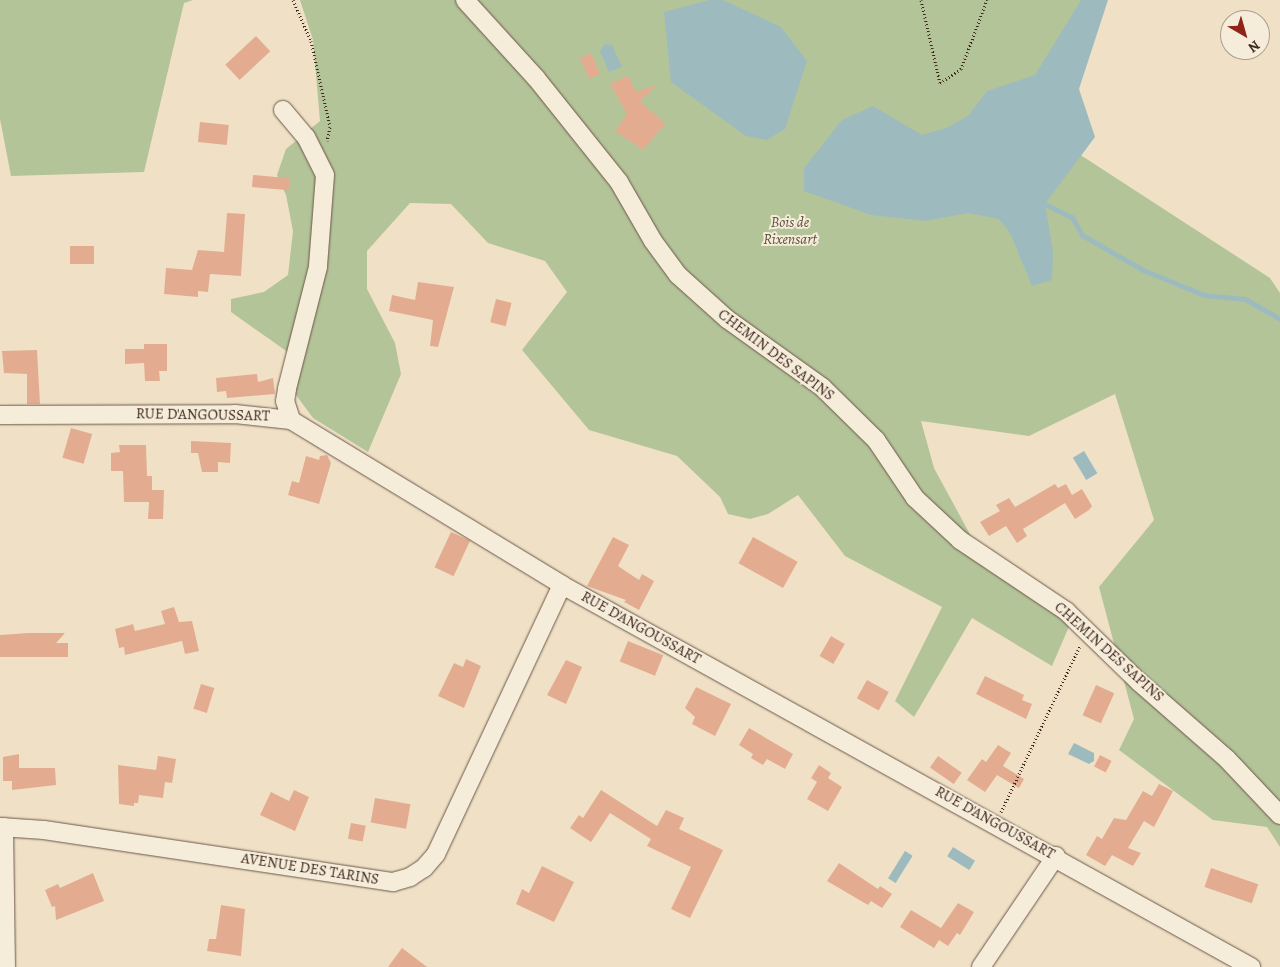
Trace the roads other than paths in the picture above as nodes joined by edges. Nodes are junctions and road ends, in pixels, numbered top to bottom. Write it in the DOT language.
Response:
graph roads {
  1 [pos="465,0"];
  2 [pos="283,110"];
  3 [pos="0,415"];
  4 [pos="291,420"];
  5 [pos="562,585"];
  6 [pos="1280,815"];
  7 [pos="2,827"];
  8 [pos="1056,856"];
  9 [pos="6,967"];
  10 [pos="981,967"];
  11 [pos="1251,967"];
  1 -- 6 [label="street, CHEMIN DES SAPINS"];
  2 -- 4 [label="street"];
  3 -- 4 [label="street, RUE D'ANGOUSSART"];
  4 -- 5 [label="street, RUE D'ANGOUSSART"];
  5 -- 7 [label="street, AVENUE DES TARINS"];
  5 -- 8 [label="street, RUE D'ANGOUSSART"];
  7 -- 9 [label="street"];
  8 -- 10 [label="street"];
  8 -- 11 [label="street, RUE D'ANGOUSSART"];
}
